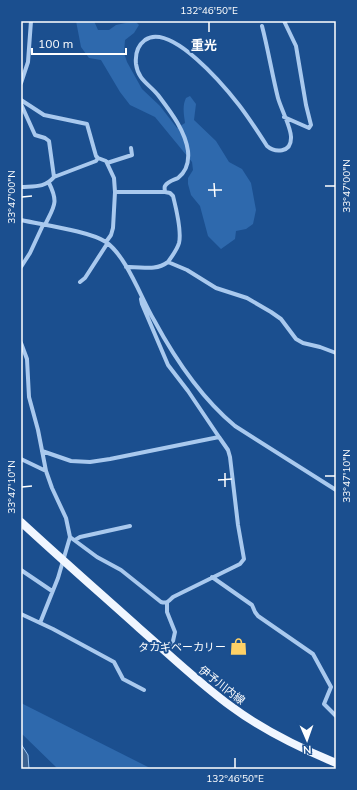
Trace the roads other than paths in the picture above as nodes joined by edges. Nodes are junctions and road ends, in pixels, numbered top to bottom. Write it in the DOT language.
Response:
graph roads {
  1 [pos="31,21"];
  2 [pos="284,21"];
  3 [pos="262,26"];
  4 [pos="21,83"];
  5 [pos="21,100"];
  6 [pos="21,104"];
  7 [pos="284,116"];
  8 [pos="132,148"];
  9 [pos="98,158"];
  10 [pos="107,163"];
  11 [pos="54,177"];
  12 [pos="49,183"];
  13 [pos="21,187"];
  14 [pos="115,192"];
  15 [pos="165,192"];
  16 [pos="21,220"];
  17 [pos="44,225"];
  18 [pos="106,243"];
  19 [pos="168,262"];
  20 [pos="21,267"];
  21 [pos="126,267"];
  22 [pos="80,282"];
  23 [pos="141,297"];
  24 [pos="21,343"];
  25 [pos="336,354"];
  26 [pos="219,437"];
  27 [pos="42,451"];
  28 [pos="21,459"];
  29 [pos="46,471"];
  30 [pos="336,490"];
  31 [pos="21,522"];
  32 [pos="130,526"];
  33 [pos="70,537"];
  34 [pos="75,540"];
  35 [pos="63,561"];
  36 [pos="21,570"];
  37 [pos="212,577"];
  38 [pos="52,591"];
  39 [pos="167,603"];
  40 [pos="21,614"];
  41 [pos="40,623"];
  42 [pos="166,652"];
  43 [pos="144,690"];
  44 [pos="336,716"];
  45 [pos="336,763"];
  1 -- 4 [label="street"];
  2 -- 7 [label="street"];
  3 -- 7 [label="street"];
  5 -- 9 [label="street"];
  6 -- 11 [label="street"];
  7 -- 15 [label="street"];
  8 -- 10 [label="street"];
  9 -- 10 [label="street"];
  9 -- 11 [label="street"];
  10 -- 14 [label="street"];
  11 -- 12 [label="street"];
  12 -- 13 [label="street"];
  12 -- 17 [label="street"];
  14 -- 15 [label="street"];
  14 -- 18 [label="street"];
  15 -- 19 [label="street"];
  16 -- 17 [label="street"];
  17 -- 18 [label="street"];
  17 -- 20 [label="street"];
  18 -- 21 [label="street"];
  18 -- 22 [label="street"];
  19 -- 21 [label="street"];
  19 -- 25 [label="street"];
  21 -- 23 [label="street"];
  23 -- 26 [label="street"];
  23 -- 30 [label="street"];
  24 -- 27 [label="street"];
  26 -- 27 [label="street"];
  26 -- 37 [label="street"];
  27 -- 29 [label="street"];
  28 -- 29 [label="street"];
  29 -- 33 [label="street"];
  31 -- 35 [label="main road, 伊予川内線"];
  32 -- 34 [label="street"];
  33 -- 34 [label="street"];
  33 -- 35 [label="street"];
  34 -- 39 [label="street"];
  35 -- 38 [label="street"];
  35 -- 42 [label="main road, 伊予川内線"];
  36 -- 38 [label="street"];
  37 -- 39 [label="street"];
  37 -- 44 [label="street"];
  38 -- 41 [label="street"];
  39 -- 42 [label="street"];
  40 -- 41 [label="street"];
  41 -- 43 [label="street"];
  42 -- 45 [label="main road, 伊予川内線"];
}
